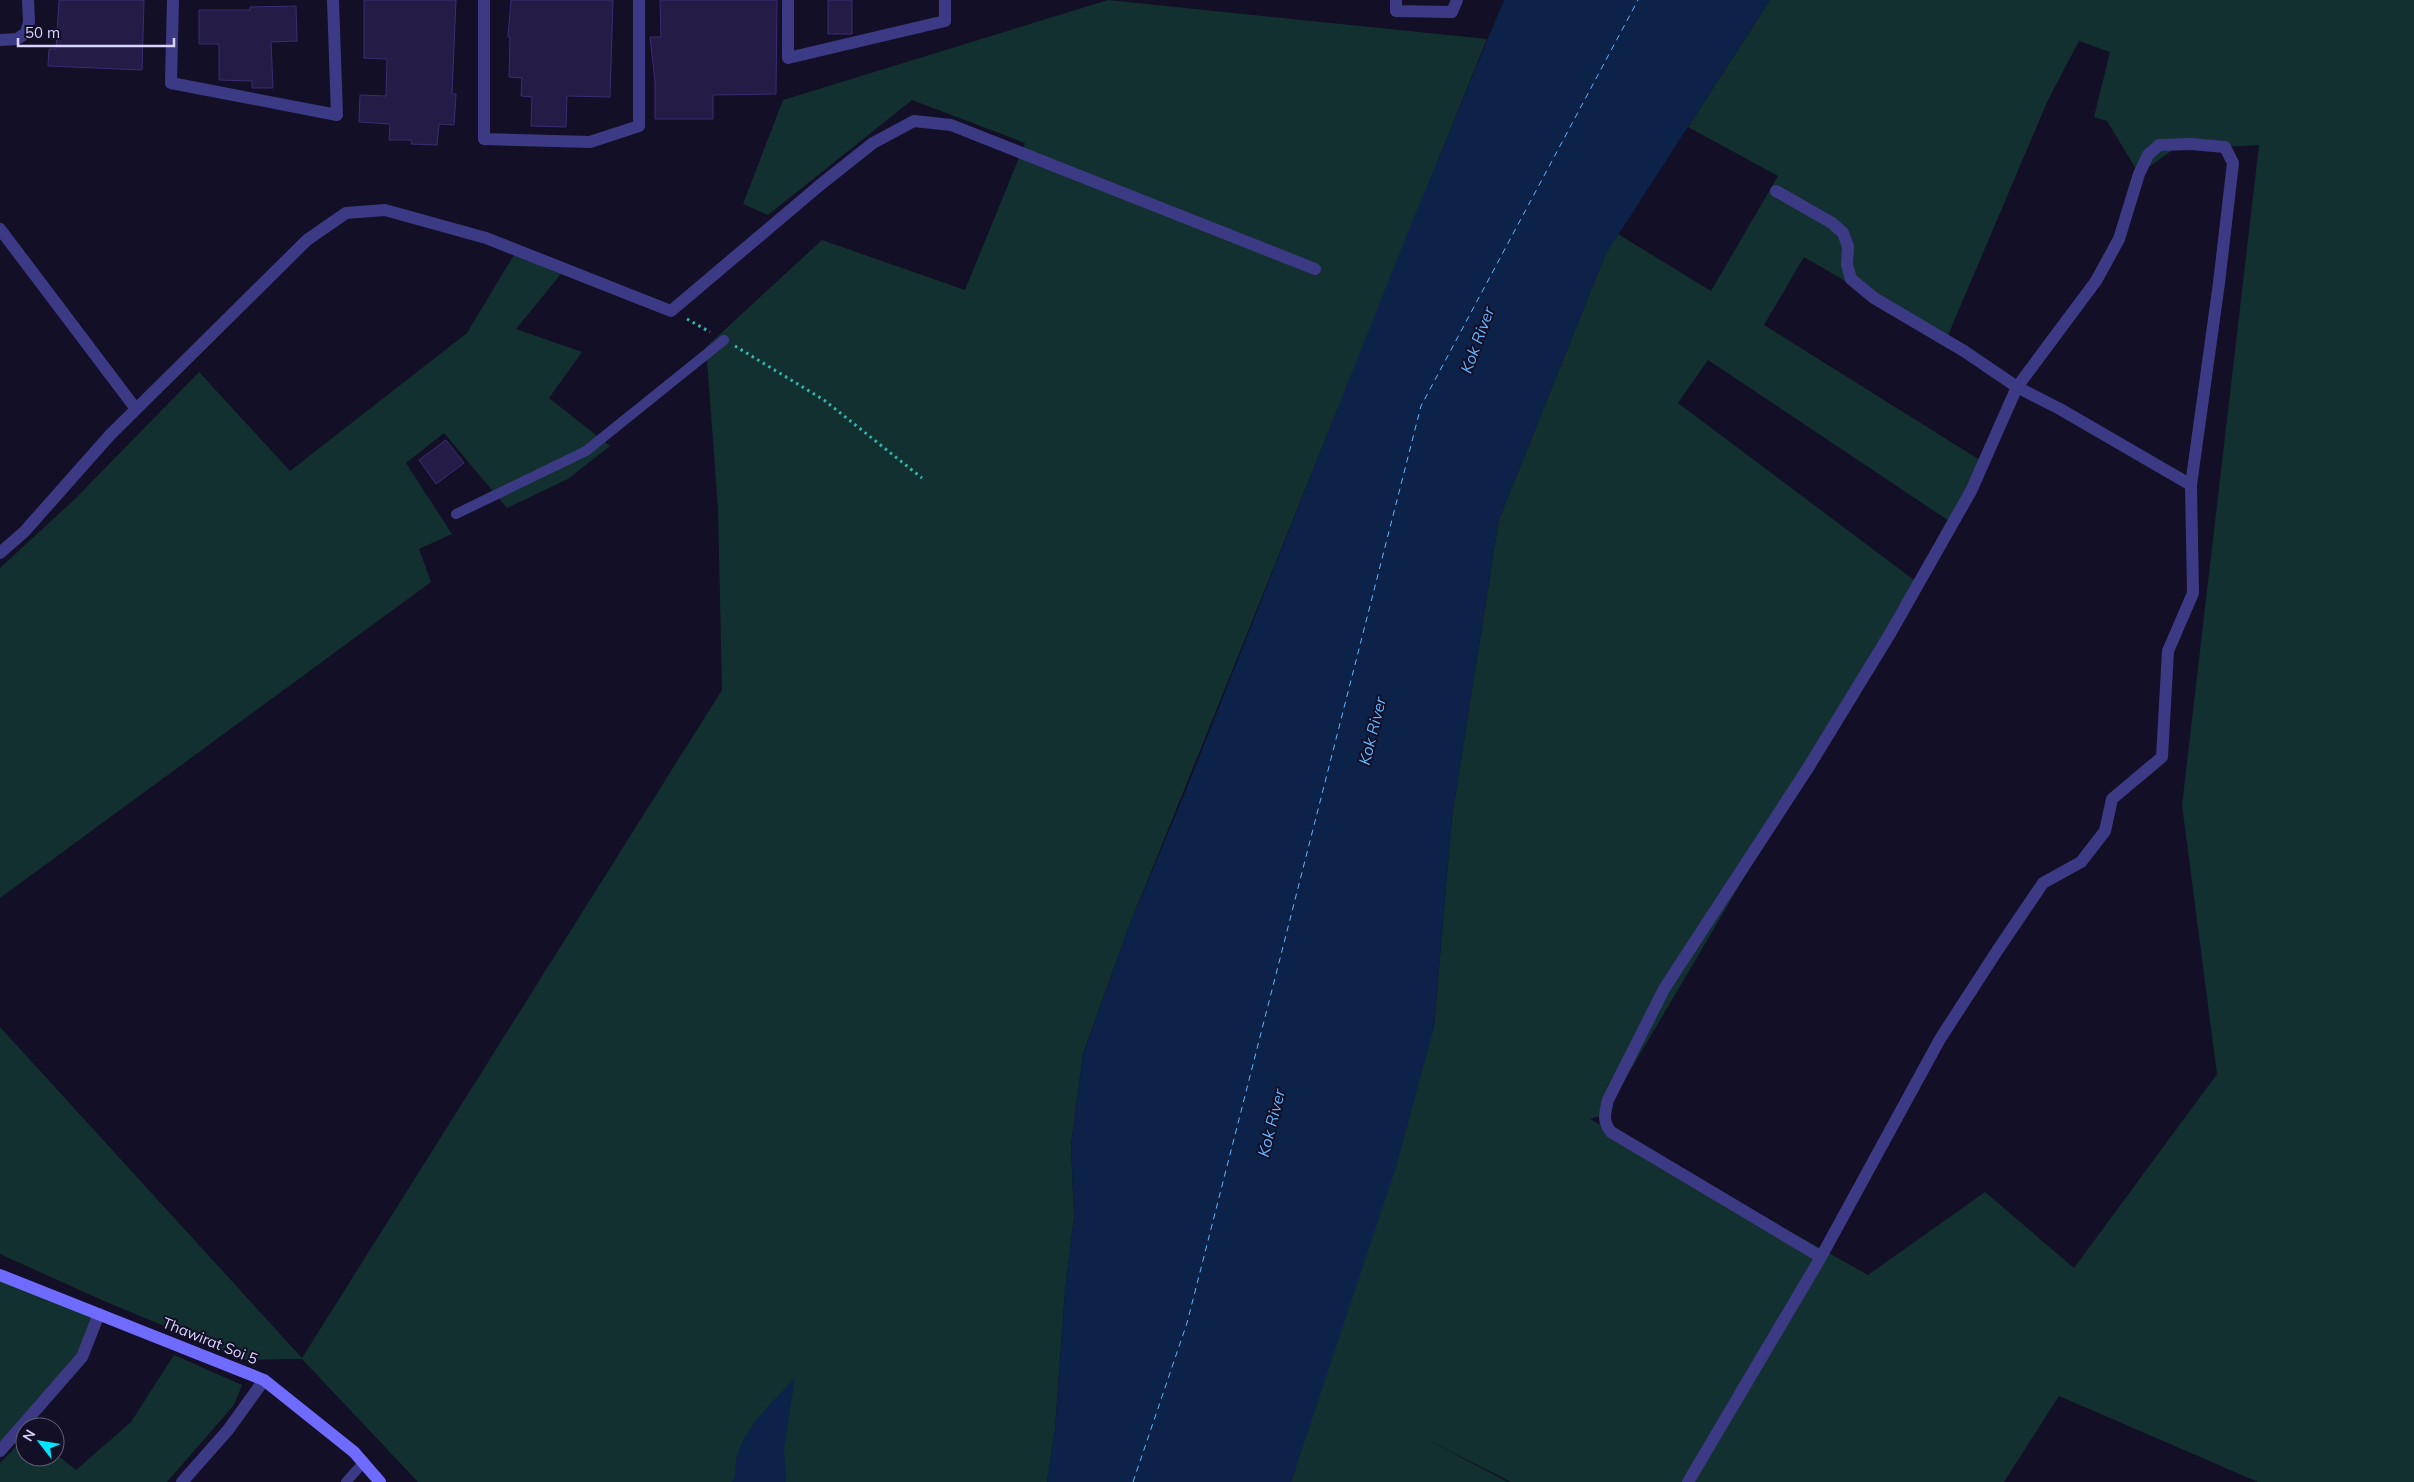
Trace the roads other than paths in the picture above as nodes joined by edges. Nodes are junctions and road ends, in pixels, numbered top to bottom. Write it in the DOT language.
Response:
graph roads {
  1 [pos="28,0"];
  2 [pos="173,0"];
  3 [pos="333,0"];
  4 [pos="484,0"];
  5 [pos="639,0"];
  6 [pos="788,0"];
  7 [pos="945,0"];
  8 [pos="1396,0"];
  9 [pos="1457,0"];
  10 [pos="0,40"];
  11 [pos="1776,192"];
  12 [pos="0,229"];
  13 [pos="1315,269"];
  14 [pos="724,340"];
  15 [pos="2017,387"];
  16 [pos="136,409"];
  17 [pos="2191,485"];
  18 [pos="456,514"];
  19 [pos="0,553"];
  20 [pos="1821,1256"];
  21 [pos="0,1275"];
  22 [pos="99,1314"];
  23 [pos="264,1380"];
  24 [pos="0,1451"];
  25 [pos="363,1462"];
  26 [pos="182,1482"];
  27 [pos="346,1482"];
  28 [pos="380,1482"];
  29 [pos="1688,1482"];
  1 -- 10 [label="street"];
  2 -- 3 [label="street"];
  4 -- 5 [label="street"];
  6 -- 7 [label="street"];
  8 -- 9 [label="street"];
  11 -- 15 [label="street"];
  12 -- 16 [label="street"];
  13 -- 16 [label="street"];
  14 -- 18 [label="lane"];
  15 -- 17 [label="street"];
  15 -- 17 [label="street"];
  15 -- 20 [label="street"];
  16 -- 19 [label="street"];
  17 -- 20 [label="street"];
  20 -- 29 [label="street"];
  21 -- 22 [label="street, Thawirat Soi 5"];
  22 -- 23 [label="street, Thawirat Soi 5"];
  22 -- 24 [label="street"];
  23 -- 25 [label="street, Thawirat Soi 5"];
  23 -- 26 [label="street"];
  25 -- 27 [label="lane"];
  25 -- 28 [label="street, Thawirat Soi 5"];
}
